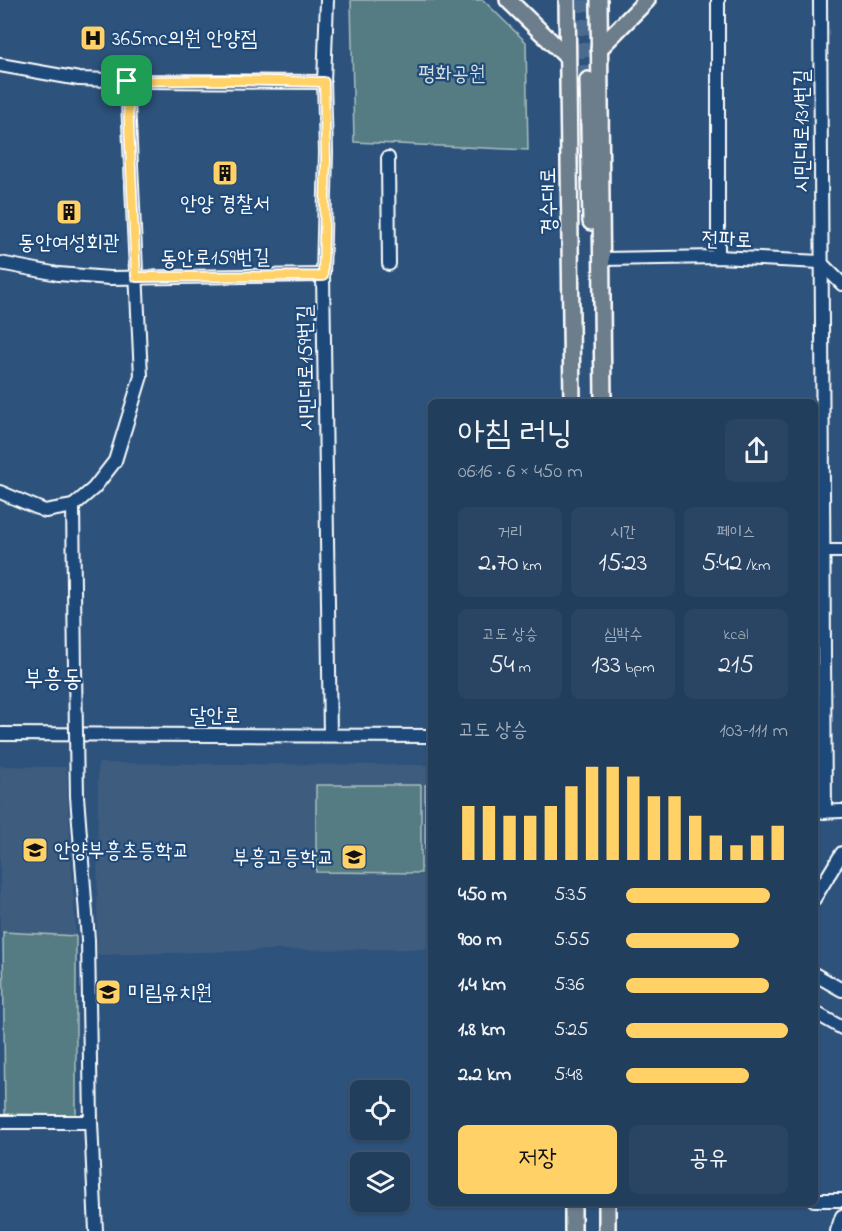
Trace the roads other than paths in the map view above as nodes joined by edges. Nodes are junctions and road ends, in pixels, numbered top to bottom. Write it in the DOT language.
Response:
graph roads {
  1 [pos="327,0"];
  2 [pos="508,0"];
  3 [pos="567,0"];
  4 [pos="600,0"];
  5 [pos="647,0"];
  6 [pos="718,0"];
  7 [pos="820,0"];
  8 [pos="599,49"];
  9 [pos="567,57"];
  10 [pos="0,65"];
  11 [pos="127,81"];
  12 [pos="324,82"];
  13 [pos="388,158"];
  14 [pos="718,257"];
  15 [pos="602,259"];
  16 [pos="820,262"];
  17 [pos="0,263"];
  18 [pos="389,264"];
  19 [pos="323,276"];
  20 [pos="136,277"];
  21 [pos="842,284"];
  22 [pos="572,399"];
  23 [pos="581,399"];
  24 [pos="595,399"];
  25 [pos="603,399"];
  26 [pos="0,492"];
  27 [pos="72,506"];
  28 [pos="818,551"];
  29 [pos="842,551"];
  30 [pos="0,734"];
  31 [pos="330,735"];
  32 [pos="428,736"];
  33 [pos="820,812"];
  34 [pos="842,812"];
  35 [pos="842,853"];
  36 [pos="818,892"];
  37 [pos="818,976"];
  38 [pos="842,990"];
  39 [pos="818,1014"];
  40 [pos="842,1028"];
  41 [pos="0,1122"];
  42 [pos="91,1122"];
  43 [pos="818,1200"];
  44 [pos="842,1200"];
  45 [pos="573,1206"];
  46 [pos="607,1206"];
  47 [pos="842,1216"];
  48 [pos="96,1231"];
  49 [pos="573,1231"];
  50 [pos="607,1231"];
  51 [pos="837,1231"];
  1 -- 12 [label="street, 시민대로159번길"];
  2 -- 9 [label="main road"];
  3 -- 9 [label="main road, 경수대로"];
  4 -- 8 [label="main road"];
  5 -- 8 [label="main road"];
  6 -- 14 [label="street"];
  7 -- 16 [label="street, 시민대로131번길"];
  8 -- 15 [label="main road"];
  9 -- 22 [label="main road, 경수대로"];
  10 -- 11 [label="street"];
  11 -- 12 [label="street"];
  11 -- 20 [label="street"];
  12 -- 19 [label="street, 시민대로159번길"];
  13 -- 18 [label="street"];
  14 -- 15 [label="street, 전파로"];
  14 -- 16 [label="street, 전파로"];
  15 -- 25 [label="main road"];
  16 -- 21 [label="street"];
  16 -- 28 [label="street, 시민대로131번길"];
  17 -- 20 [label="street, 동안로159번길"];
  19 -- 20 [label="street, 동안로159번길"];
  19 -- 31 [label="street, 시민대로159번길"];
  20 -- 27 [label="street"];
  23 -- 24 [label="main road, 경수대로"];
  26 -- 27 [label="street"];
  27 -- 42 [label="street, bridge"];
  28 -- 29 [label="street"];
  28 -- 33 [label="street, 시민대로131번길"];
  30 -- 31 [label="street, 달안로"];
  31 -- 32 [label="street, 달안로"];
  33 -- 34 [label="street"];
  35 -- 36 [label="street"];
  37 -- 38 [label="street"];
  39 -- 40 [label="street"];
  41 -- 42 [label="street"];
  42 -- 48 [label="street"];
  43 -- 44 [label="street"];
  45 -- 49 [label="main road"];
  46 -- 50 [label="main road"];
  47 -- 51 [label="street"];
}
